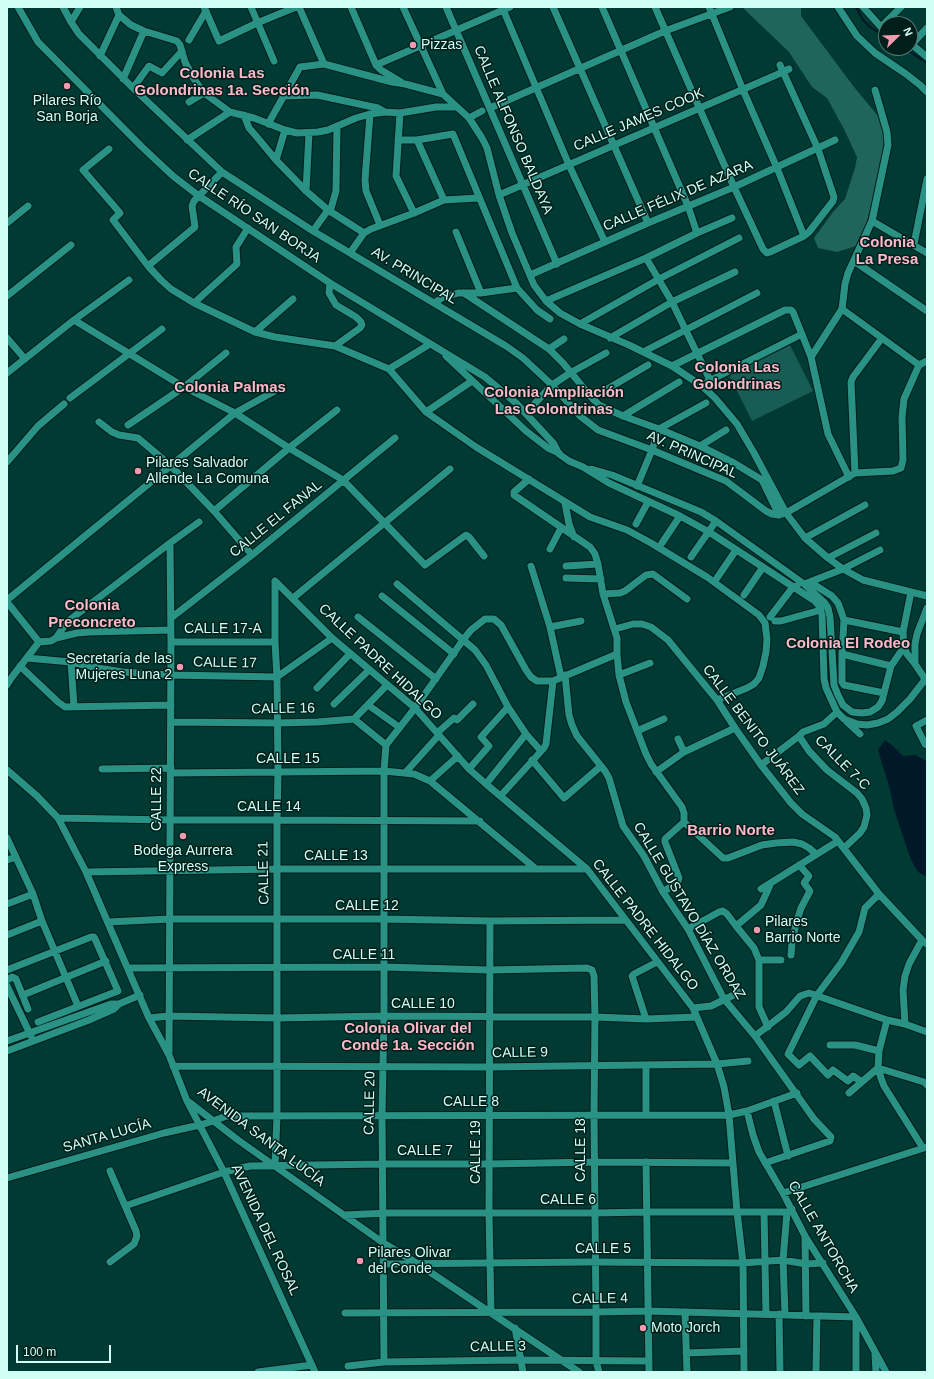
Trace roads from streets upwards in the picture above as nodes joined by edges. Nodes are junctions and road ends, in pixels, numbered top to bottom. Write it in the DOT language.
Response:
graph roads {
  1 [pos="18,7"];
  2 [pos="62,7"];
  3 [pos="80,7"];
  4 [pos="116,7"];
  5 [pos="251,7"];
  6 [pos="296,7"];
  7 [pos="299,7"];
  8 [pos="351,7"];
  9 [pos="403,7"];
  10 [pos="446,7"];
  11 [pos="553,7"];
  12 [pos="602,7"];
  13 [pos="655,7"];
  14 [pos="709,7"];
  15 [pos="730,7"];
  16 [pos="838,7"];
  17 [pos="863,7"];
  18 [pos="901,7"];
  19 [pos="505,8"];
  20 [pos="205,9"];
  21 [pos="712,14"];
  22 [pos="119,15"];
  23 [pos="893,16"];
  24 [pos="71,22"];
  25 [pos="257,23"];
  26 [pos="878,23"];
  27 [pos="927,28"];
  28 [pos="456,30"];
  29 [pos="144,31"];
  30 [pos="665,31"];
  31 [pos="918,37"];
  32 [pos="190,40"];
  33 [pos="420,45"];
  34 [pos="182,50"];
  35 [pos="620,50"];
  36 [pos="918,50"];
  37 [pos="100,56"];
  38 [pos="927,57"];
  39 [pos="274,61"];
  40 [pos="324,64"];
  41 [pos="376,65"];
  42 [pos="780,65"];
  43 [pos="580,68"];
  44 [pos="786,70"];
  45 [pos="123,79"];
  46 [pos="405,84"];
  47 [pos="133,88"];
  48 [pos="536,88"];
  49 [pos="743,90"];
  50 [pos="875,90"];
  51 [pos="927,92"];
  52 [pos="204,93"];
  53 [pos="443,94"];
  54 [pos="283,96"];
  55 [pos="189,102"];
  56 [pos="458,106"];
  57 [pos="490,108"];
  58 [pos="699,108"];
  59 [pos="482,111"];
  60 [pos="230,112"];
  61 [pos="385,112"];
  62 [pos="400,113"];
  63 [pos="370,114"];
  64 [pos="244,115"];
  65 [pos="469,118"];
  66 [pos="268,124"];
  67 [pos="337,126"];
  68 [pos="655,128"];
  69 [pos="285,130"];
  70 [pos="309,133"];
  71 [pos="187,140"];
  72 [pos="398,140"];
  73 [pos="417,140"];
  74 [pos="835,140"];
  75 [pos="613,146"];
  76 [pos="109,148"];
  77 [pos="818,149"];
  78 [pos="276,160"];
  79 [pos="569,165"];
  80 [pos="777,168"];
  81 [pos="222,172"];
  82 [pos="927,179"];
  83 [pos="522,184"];
  84 [pos="734,187"];
  85 [pos="306,191"];
  86 [pos="499,195"];
  87 [pos="199,196"];
  88 [pos="478,198"];
  89 [pos="444,200"];
  90 [pos="28,206"];
  91 [pos="688,206"];
  92 [pos="329,211"];
  93 [pos="414,213"];
  94 [pos="732,218"];
  95 [pos="872,221"];
  96 [pos="7,223"];
  97 [pos="648,223"];
  98 [pos="380,225"];
  99 [pos="248,228"];
  100 [pos="313,231"];
  101 [pos="456,232"];
  102 [pos="364,233"];
  103 [pos="697,233"];
  104 [pos="804,236"];
  105 [pos="739,238"];
  106 [pos="605,242"];
  107 [pos="914,244"];
  108 [pos="71,245"];
  109 [pos="350,253"];
  110 [pos="927,253"];
  111 [pos="646,258"];
  112 [pos="854,261"];
  113 [pos="557,264"];
  114 [pos="148,266"];
  115 [pos="735,272"];
  116 [pos="530,275"];
  117 [pos="659,279"];
  118 [pos="129,280"];
  119 [pos="330,283"];
  120 [pos="517,288"];
  121 [pos="464,293"];
  122 [pos="481,293"];
  123 [pos="757,293"];
  124 [pos="7,296"];
  125 [pos="293,299"];
  126 [pos="546,301"];
  127 [pos="672,302"];
  128 [pos="194,303"];
  129 [pos="434,303"];
  130 [pos="842,309"];
  131 [pos="927,311"];
  132 [pos="550,319"];
  133 [pos="74,320"];
  134 [pos="580,324"];
  135 [pos="162,329"];
  136 [pos="685,330"];
  137 [pos="255,332"];
  138 [pos="802,334"];
  139 [pos="7,338"];
  140 [pos="610,338"];
  141 [pos="882,338"];
  142 [pos="564,339"];
  143 [pos="432,345"];
  144 [pos="335,346"];
  145 [pos="549,350"];
  146 [pos="606,352"];
  147 [pos="643,352"];
  148 [pos="226,353"];
  149 [pos="130,354"];
  150 [pos="697,354"];
  151 [pos="811,357"];
  152 [pos="25,359"];
  153 [pos="927,361"];
  154 [pos="648,365"];
  155 [pos="920,365"];
  156 [pos="672,366"];
  157 [pos="389,369"];
  158 [pos="7,373"];
  159 [pos="570,373"];
  160 [pos="710,380"];
  161 [pos="472,381"];
  162 [pos="679,382"];
  163 [pos="552,385"];
  164 [pos="184,386"];
  165 [pos="702,386"];
  166 [pos="282,387"];
  167 [pos="70,398"];
  168 [pos="592,398"];
  169 [pos="706,403"];
  170 [pos="64,404"];
  171 [pos="337,410"];
  172 [pos="426,412"];
  173 [pos="235,413"];
  174 [pos="526,413"];
  175 [pos="623,416"];
  176 [pos="99,422"];
  177 [pos="128,425"];
  178 [pos="659,429"];
  179 [pos="726,430"];
  180 [pos="395,438"];
  181 [pos="700,446"];
  182 [pos="289,448"];
  183 [pos="652,450"];
  184 [pos="559,454"];
  185 [pos="7,462"];
  186 [pos="171,466"];
  187 [pos="583,467"];
  188 [pos="450,469"];
  189 [pos="852,475"];
  190 [pos="529,479"];
  191 [pos="344,480"];
  192 [pos="637,486"];
  193 [pos="648,502"];
  194 [pos="565,503"];
  195 [pos="865,505"];
  196 [pos="214,511"];
  197 [pos="783,514"];
  198 [pos="680,516"];
  199 [pos="716,521"];
  200 [pos="200,522"];
  201 [pos="384,524"];
  202 [pos="636,524"];
  203 [pos="561,528"];
  204 [pos="709,532"];
  205 [pos="876,533"];
  206 [pos="574,537"];
  207 [pos="805,538"];
  208 [pos="170,543"];
  209 [pos="662,543"];
  210 [pos="550,549"];
  211 [pos="736,550"];
  212 [pos="880,550"];
  213 [pos="252,556"];
  214 [pos="484,556"];
  215 [pos="691,557"];
  216 [pos="828,558"];
  217 [pos="598,564"];
  218 [pos="531,566"];
  219 [pos="566,566"];
  220 [pos="764,567"];
  221 [pos="843,569"];
  222 [pos="566,578"];
  223 [pos="717,578"];
  224 [pos="601,579"];
  225 [pos="275,581"];
  226 [pos="807,583"];
  227 [pos="397,584"];
  228 [pos="793,588"];
  229 [pos="911,592"];
  230 [pos="603,594"];
  231 [pos="744,595"];
  232 [pos="382,596"];
  233 [pos="927,596"];
  234 [pos="293,598"];
  235 [pos="687,598"];
  236 [pos="7,601"];
  237 [pos="927,608"];
  238 [pos="821,610"];
  239 [pos="358,617"];
  240 [pos="171,618"];
  241 [pos="844,620"];
  242 [pos="581,621"];
  243 [pos="550,627"];
  244 [pos="615,629"];
  245 [pos="171,630"];
  246 [pos="903,632"];
  247 [pos="56,638"];
  248 [pos="332,638"];
  249 [pos="463,640"];
  250 [pos="39,642"];
  251 [pos="171,642"];
  252 [pos="275,642"];
  253 [pos="904,647"];
  254 [pos="350,654"];
  255 [pos="454,654"];
  256 [pos="617,654"];
  257 [pos="842,654"];
  258 [pos="27,658"];
  259 [pos="71,662"];
  260 [pos="650,663"];
  261 [pos="915,664"];
  262 [pos="20,666"];
  263 [pos="891,666"];
  264 [pos="369,670"];
  265 [pos="10,674"];
  266 [pos="171,675"];
  267 [pos="619,675"];
  268 [pos="563,676"];
  269 [pos="277,677"];
  270 [pos="436,679"];
  271 [pos="926,680"];
  272 [pos="553,681"];
  273 [pos="7,685"];
  274 [pos="387,685"];
  275 [pos="317,688"];
  276 [pos="884,693"];
  277 [pos="717,700"];
  278 [pos="334,704"];
  279 [pos="472,704"];
  280 [pos="171,705"];
  281 [pos="368,705"];
  282 [pos="74,707"];
  283 [pos="508,707"];
  284 [pos="415,708"];
  285 [pos="837,712"];
  286 [pos="354,719"];
  287 [pos="844,719"];
  288 [pos="664,720"];
  289 [pos="927,720"];
  290 [pos="171,722"];
  291 [pos="278,723"];
  292 [pos="399,727"];
  293 [pos="734,728"];
  294 [pos="637,731"];
  295 [pos="438,734"];
  296 [pos="526,734"];
  297 [pos="860,734"];
  298 [pos="799,736"];
  299 [pos="678,738"];
  300 [pos="386,745"];
  301 [pos="927,745"];
  302 [pos="540,751"];
  303 [pos="684,752"];
  304 [pos="458,756"];
  305 [pos="532,760"];
  306 [pos="761,765"];
  307 [pos="601,766"];
  308 [pos="102,769"];
  309 [pos="469,769"];
  310 [pos="7,770"];
  311 [pos="171,770"];
  312 [pos="384,771"];
  313 [pos="278,772"];
  314 [pos="656,772"];
  315 [pos="405,773"];
  316 [pos="430,781"];
  317 [pos="486,784"];
  318 [pos="504,792"];
  319 [pos="58,818"];
  320 [pos="170,820"];
  321 [pos="277,820"];
  322 [pos="383,821"];
  323 [pos="480,822"];
  324 [pos="684,822"];
  325 [pos="7,838"];
  326 [pos="838,841"];
  327 [pos="844,848"];
  328 [pos="10,849"];
  329 [pos="816,854"];
  330 [pos="16,857"];
  331 [pos="7,860"];
  332 [pos="798,865"];
  333 [pos="278,869"];
  334 [pos="384,869"];
  335 [pos="536,869"];
  336 [pos="587,869"];
  337 [pos="170,871"];
  338 [pos="86,872"];
  339 [pos="771,883"];
  340 [pos="761,889"];
  341 [pos="663,892"];
  342 [pos="33,894"];
  343 [pos="879,894"];
  344 [pos="7,904"];
  345 [pos="170,919"];
  346 [pos="278,919"];
  347 [pos="383,919"];
  348 [pos="490,920"];
  349 [pos="625,920"];
  350 [pos="42,921"];
  351 [pos="108,922"];
  352 [pos="736,926"];
  353 [pos="688,929"];
  354 [pos="7,935"];
  355 [pos="924,942"];
  356 [pos="54,951"];
  357 [pos="791,955"];
  358 [pos="759,960"];
  359 [pos="781,960"];
  360 [pos="106,961"];
  361 [pos="657,962"];
  362 [pos="170,967"];
  363 [pos="384,967"];
  364 [pos="128,968"];
  365 [pos="277,968"];
  366 [pos="7,970"];
  367 [pos="490,970"];
  368 [pos="594,976"];
  369 [pos="66,978"];
  370 [pos="7,980"];
  371 [pos="7,986"];
  372 [pos="740,992"];
  373 [pos="23,995"];
  374 [pos="140,995"];
  375 [pos="817,995"];
  376 [pos="724,999"];
  377 [pos="119,1004"];
  378 [pos="78,1006"];
  379 [pos="693,1008"];
  380 [pos="28,1009"];
  381 [pos="169,1016"];
  382 [pos="384,1016"];
  383 [pos="490,1017"];
  384 [pos="595,1017"];
  385 [pos="697,1017"];
  386 [pos="149,1018"];
  387 [pos="277,1018"];
  388 [pos="646,1019"];
  389 [pos="887,1020"];
  390 [pos="38,1022"];
  391 [pos="905,1024"];
  392 [pos="768,1026"];
  393 [pos="927,1032"];
  394 [pos="30,1033"];
  395 [pos="755,1036"];
  396 [pos="33,1040"];
  397 [pos="7,1041"];
  398 [pos="830,1045"];
  399 [pos="7,1051"];
  400 [pos="879,1052"];
  401 [pos="169,1055"];
  402 [pos="748,1061"];
  403 [pos="717,1064"];
  404 [pos="594,1065"];
  405 [pos="646,1065"];
  406 [pos="173,1066"];
  407 [pos="277,1066"];
  408 [pos="383,1066"];
  409 [pos="490,1067"];
  410 [pos="878,1068"];
  411 [pos="862,1082"];
  412 [pos="926,1082"];
  413 [pos="797,1093"];
  414 [pos="849,1093"];
  415 [pos="774,1100"];
  416 [pos="187,1101"];
  417 [pos="747,1110"];
  418 [pos="646,1114"];
  419 [pos="490,1115"];
  420 [pos="594,1115"];
  421 [pos="729,1115"];
  422 [pos="277,1116"];
  423 [pos="382,1116"];
  424 [pos="214,1120"];
  425 [pos="199,1124"];
  426 [pos="925,1148"];
  427 [pos="788,1156"];
  428 [pos="595,1162"];
  429 [pos="646,1162"];
  430 [pos="765,1162"];
  431 [pos="733,1163"];
  432 [pos="382,1164"];
  433 [pos="490,1164"];
  434 [pos="275,1165"];
  435 [pos="110,1171"];
  436 [pos="224,1172"];
  437 [pos="7,1178"];
  438 [pos="783,1193"];
  439 [pos="125,1206"];
  440 [pos="789,1211"];
  441 [pos="648,1212"];
  442 [pos="737,1212"];
  443 [pos="764,1212"];
  444 [pos="383,1213"];
  445 [pos="489,1213"];
  446 [pos="595,1213"];
  447 [pos="344,1214"];
  448 [pos="805,1236"];
  449 [pos="382,1242"];
  450 [pos="783,1260"];
  451 [pos="110,1262"];
  452 [pos="596,1262"];
  453 [pos="766,1262"];
  454 [pos="490,1263"];
  455 [pos="648,1263"];
  456 [pos="743,1263"];
  457 [pos="383,1264"];
  458 [pos="418,1264"];
  459 [pos="806,1264"];
  460 [pos="823,1264"];
  461 [pos="649,1311"];
  462 [pos="383,1312"];
  463 [pos="491,1312"];
  464 [pos="596,1312"];
  465 [pos="685,1312"];
  466 [pos="345,1313"];
  467 [pos="744,1313"];
  468 [pos="766,1314"];
  469 [pos="782,1314"];
  470 [pos="806,1316"];
  471 [pos="817,1316"];
  472 [pos="856,1317"];
  473 [pos="515,1328"];
  474 [pos="744,1351"];
  475 [pos="875,1352"];
  476 [pos="686,1353"];
  477 [pos="520,1360"];
  478 [pos="562,1360"];
  479 [pos="596,1361"];
  480 [pos="649,1361"];
  481 [pos="384,1362"];
  482 [pos="348,1366"];
  483 [pos="314,1369"];
  484 [pos="258,1372"];
  485 [pos="523,1372"];
  486 [pos="579,1372"];
  487 [pos="599,1372"];
  488 [pos="649,1372"];
  489 [pos="687,1372"];
  490 [pos="744,1372"];
  491 [pos="780,1372"];
  492 [pos="816,1372"];
  493 [pos="856,1372"];
  494 [pos="876,1372"];
  495 [pos="886,1372"];
  1 -- 87 [label="street, CALLE RÍO SAN BORJA"];
  2 -- 24 [label="street, AV. PRINCIPAL"];
  3 -- 24 [label="street"];
  4 -- 22 [label="street"];
  5 -- 25 [label="street"];
  6 -- 25 [label="street"];
  7 -- 40 [label="street"];
  8 -- 41 [label="street"];
  9 -- 33 [label="street"];
  10 -- 28 [label="street, CALLE ALFONSO BALDAYA"];
  11 -- 43 [label="street"];
  12 -- 35 [label="street"];
  13 -- 30 [label="street"];
  14 -- 21 [label="street"];
  15 -- 21 [label="street"];
  16 -- 51 [label="street"];
  17 -- 26 [label="street"];
  18 -- 23 [label="street"];
  19 -- 28 [label="street"];
  19 -- 48 [label="street"];
  20 -- 25 [label="street"];
  20 -- 32 [label="street"];
  21 -- 30 [label="street"];
  21 -- 49 [label="street"];
  22 -- 29 [label="street"];
  22 -- 37 [label="street"];
  24 -- 37 [label="street, AV. PRINCIPAL"];
  25 -- 39 [label="street"];
  27 -- 31 [label="street"];
  28 -- 33 [label="street"];
  28 -- 57 [label="street, CALLE ALFONSO BALDAYA"];
  29 -- 34 [label="street"];
  29 -- 45 [label="street"];
  30 -- 35 [label="street"];
  30 -- 58 [label="street"];
  33 -- 41 [label="street"];
  33 -- 53 [label="street"];
  34 -- 47 [label="street"];
  34 -- 52 [label="street"];
  35 -- 43 [label="street"];
  35 -- 68 [label="street"];
  36 -- 38 [label="street"];
  37 -- 45 [label="street, AV. PRINCIPAL"];
  40 -- 46 [label="street"];
  40 -- 54 [label="street"];
  41 -- 46 [label="street"];
  42 -- 44 [label="street"];
  43 -- 48 [label="street"];
  43 -- 75 [label="street"];
  44 -- 49 [label="street, CALLE JAMES COOK"];
  44 -- 77 [label="street"];
  45 -- 47 [label="street, AV. PRINCIPAL"];
  46 -- 53 [label="street"];
  47 -- 71 [label="street, AV. PRINCIPAL"];
  48 -- 57 [label="street"];
  48 -- 79 [label="street"];
  49 -- 58 [label="street, CALLE JAMES COOK"];
  49 -- 80 [label="street"];
  50 -- 95 [label="street"];
  52 -- 55 [label="street"];
  52 -- 60 [label="street"];
  53 -- 56 [label="street"];
  54 -- 61 [label="street"];
  54 -- 66 [label="street"];
  56 -- 62 [label="street"];
  56 -- 65 [label="street"];
  57 -- 83 [label="street, CALLE ALFONSO BALDAYA"];
  58 -- 68 [label="street, CALLE JAMES COOK"];
  58 -- 84 [label="street"];
  59 -- 65 [label="street"];
  60 -- 64 [label="street"];
  60 -- 71 [label="street"];
  61 -- 62 [label="street"];
  61 -- 63 [label="street"];
  62 -- 72 [label="street"];
  63 -- 67 [label="street"];
  63 -- 98 [label="street"];
  64 -- 66 [label="street"];
  64 -- 78 [label="street"];
  65 -- 86 [label="street"];
  66 -- 69 [label="street"];
  67 -- 70 [label="street"];
  67 -- 92 [label="street"];
  68 -- 75 [label="street, CALLE JAMES COOK"];
  68 -- 91 [label="street"];
  69 -- 70 [label="street"];
  69 -- 78 [label="street"];
  70 -- 85 [label="street"];
  71 -- 81 [label="street, AV. PRINCIPAL"];
  72 -- 73 [label="street"];
  72 -- 93 [label="street"];
  73 -- 88 [label="street"];
  73 -- 89 [label="street"];
  74 -- 77 [label="street, CALLE FÉLIX DE AZARA"];
  75 -- 79 [label="street, CALLE JAMES COOK"];
  75 -- 97 [label="street"];
  76 -- 114 [label="street"];
  77 -- 80 [label="street, CALLE FÉLIX DE AZARA"];
  77 -- 104 [label="street"];
  78 -- 85 [label="street"];
  79 -- 83 [label="street, CALLE JAMES COOK"];
  79 -- 106 [label="street"];
  80 -- 84 [label="street, CALLE FÉLIX DE AZARA"];
  80 -- 104 [label="street"];
  81 -- 87 [label="street"];
  81 -- 100 [label="street, AV. PRINCIPAL"];
  82 -- 107 [label="street"];
  83 -- 86 [label="street, CALLE JAMES COOK"];
  83 -- 113 [label="street, CALLE ALFONSO BALDAYA"];
  84 -- 91 [label="street, CALLE FÉLIX DE AZARA"];
  84 -- 104 [label="street"];
  85 -- 92 [label="street"];
  86 -- 116 [label="street"];
  87 -- 99 [label="street, CALLE RÍO SAN BORJA"];
  87 -- 114 [label="street"];
  88 -- 89 [label="street"];
  88 -- 120 [label="street"];
  89 -- 93 [label="street"];
  90 -- 96 [label="street"];
  91 -- 97 [label="street, CALLE FÉLIX DE AZARA"];
  91 -- 103 [label="street"];
  92 -- 100 [label="street"];
  92 -- 102 [label="street"];
  93 -- 98 [label="street"];
  94 -- 103 [label="street"];
  95 -- 107 [label="street"];
  95 -- 112 [label="street"];
  97 -- 106 [label="street, CALLE FÉLIX DE AZARA"];
  98 -- 102 [label="street"];
  99 -- 119 [label="street, CALLE RÍO SAN BORJA"];
  99 -- 128 [label="street"];
  100 -- 109 [label="street, AV. PRINCIPAL"];
  101 -- 122 [label="street"];
  102 -- 109 [label="street"];
  103 -- 111 [label="street"];
  105 -- 117 [label="street"];
  106 -- 113 [label="street, CALLE FÉLIX DE AZARA"];
  107 -- 110 [label="street"];
  108 -- 124 [label="street"];
  109 -- 129 [label="street, AV. PRINCIPAL"];
  111 -- 117 [label="street"];
  111 -- 126 [label="street"];
  112 -- 130 [label="street"];
  112 -- 131 [label="street"];
  113 -- 116 [label="street, CALLE FÉLIX DE AZARA"];
  114 -- 128 [label="street"];
  115 -- 127 [label="street"];
  116 -- 126 [label="street"];
  117 -- 127 [label="street"];
  117 -- 134 [label="street"];
  118 -- 133 [label="street"];
  119 -- 143 [label="street, CALLE RÍO SAN BORJA"];
  119 -- 144 [label="street"];
  120 -- 122 [label="street"];
  120 -- 132 [label="street"];
  121 -- 122 [label="street"];
  121 -- 129 [label="street"];
  121 -- 145 [label="street"];
  123 -- 136 [label="street"];
  125 -- 137 [label="street"];
  126 -- 134 [label="street"];
  127 -- 136 [label="street"];
  127 -- 140 [label="street"];
  128 -- 137 [label="street"];
  129 -- 163 [label="street, AV. PRINCIPAL"];
  130 -- 141 [label="street"];
  130 -- 151 [label="street"];
  133 -- 149 [label="street"];
  133 -- 152 [label="street"];
  134 -- 140 [label="street"];
  135 -- 149 [label="street"];
  136 -- 147 [label="street"];
  136 -- 150 [label="street"];
  137 -- 144 [label="street"];
  138 -- 150 [label="street"];
  138 -- 151 [label="street"];
  138 -- 160 [label="street"];
  139 -- 152 [label="street"];
  140 -- 147 [label="street"];
  141 -- 155 [label="street"];
  141 -- 189 [label="street"];
  142 -- 145 [label="street"];
  143 -- 157 [label="street"];
  143 -- 161 [label="street, CALLE RÍO SAN BORJA"];
  143 -- 174 [label="street, CALLE RÍO SAN BORJA"];
  144 -- 157 [label="street"];
  145 -- 159 [label="street"];
  146 -- 159 [label="street"];
  147 -- 156 [label="street"];
  148 -- 164 [label="street"];
  149 -- 164 [label="street"];
  149 -- 167 [label="street"];
  150 -- 156 [label="street"];
  150 -- 160 [label="street"];
  151 -- 189 [label="street"];
  152 -- 158 [label="street"];
  153 -- 155 [label="street"];
  154 -- 168 [label="street"];
  155 -- 189 [label="street"];
  156 -- 165 [label="street"];
  157 -- 172 [label="street"];
  159 -- 163 [label="street"];
  159 -- 168 [label="street"];
  160 -- 165 [label="street"];
  161 -- 172 [label="street"];
  161 -- 184 [label="street, CALLE RÍO SAN BORJA"];
  162 -- 175 [label="street"];
  163 -- 174 [label="street"];
  163 -- 183 [label="street, AV. PRINCIPAL"];
  164 -- 173 [label="street"];
  164 -- 177 [label="street"];
  165 -- 197 [label="street"];
  166 -- 173 [label="street"];
  168 -- 175 [label="street"];
  169 -- 178 [label="street"];
  170 -- 185 [label="street"];
  171 -- 182 [label="street"];
  172 -- 190 [label="street"];
  173 -- 182 [label="street"];
  173 -- 186 [label="street"];
  174 -- 184 [label="street, CALLE RÍO SAN BORJA"];
  175 -- 178 [label="street"];
  176 -- 186 [label="street"];
  178 -- 181 [label="street"];
  178 -- 183 [label="street"];
  179 -- 181 [label="street"];
  180 -- 191 [label="street, CALLE EL FANAL"];
  181 -- 197 [label="street"];
  182 -- 191 [label="street"];
  182 -- 196 [label="street"];
  183 -- 192 [label="street"];
  183 -- 197 [label="street, AV. PRINCIPAL"];
  184 -- 187 [label="street, CALLE RÍO SAN BORJA"];
  186 -- 196 [label="street"];
  186 -- 236 [label="street"];
  187 -- 192 [label="street, CALLE RÍO SAN BORJA"];
  187 -- 193 [label="street, CALLE RÍO SAN BORJA"];
  188 -- 201 [label="street"];
  189 -- 197 [label="street"];
  190 -- 194 [label="street"];
  190 -- 203 [label="street"];
  191 -- 201 [label="street"];
  191 -- 213 [label="street, CALLE EL FANAL"];
  192 -- 199 [label="street, CALLE RÍO SAN BORJA"];
  193 -- 198 [label="street, CALLE RÍO SAN BORJA"];
  193 -- 202 [label="street"];
  194 -- 206 [label="street"];
  194 -- 277 [label="street"];
  195 -- 207 [label="street"];
  196 -- 213 [label="street"];
  197 -- 207 [label="street"];
  198 -- 204 [label="street, CALLE RÍO SAN BORJA"];
  198 -- 209 [label="street"];
  199 -- 204 [label="street"];
  199 -- 226 [label="street, CALLE RÍO SAN BORJA"];
  200 -- 208 [label="street"];
  201 -- 214 [label="street"];
  201 -- 234 [label="street"];
  203 -- 206 [label="street"];
  203 -- 210 [label="street"];
  204 -- 211 [label="street, CALLE RÍO SAN BORJA"];
  204 -- 215 [label="street"];
  205 -- 216 [label="street"];
  206 -- 217 [label="street"];
  207 -- 216 [label="street"];
  208 -- 240 [label="street, CALLE 22"];
  208 -- 247 [label="street"];
  211 -- 220 [label="street, CALLE RÍO SAN BORJA"];
  211 -- 223 [label="street"];
  212 -- 221 [label="street"];
  213 -- 240 [label="street, CALLE EL FANAL"];
  216 -- 221 [label="street"];
  217 -- 219 [label="street"];
  217 -- 224 [label="street"];
  218 -- 243 [label="street, CALLE GUSTAVO DÍAZ ORDAZ"];
  220 -- 228 [label="street, CALLE RÍO SAN BORJA"];
  220 -- 231 [label="street"];
  221 -- 226 [label="street"];
  221 -- 229 [label="street"];
  222 -- 224 [label="street"];
  224 -- 230 [label="street"];
  225 -- 234 [label="street, CALLE PADRE HIDALGO"];
  225 -- 252 [label="street, CALLE 21"];
  226 -- 228 [label="street"];
  226 -- 241 [label="street"];
  226 -- 276 [label="street, CALLE RÍO SAN BORJA"];
  227 -- 249 [label="street"];
  228 -- 238 [label="street, CALLE RÍO SAN BORJA"];
  228 -- 238 [label="street"];
  229 -- 233 [label="street"];
  229 -- 246 [label="street"];
  230 -- 235 [label="street"];
  230 -- 244 [label="street"];
  232 -- 255 [label="street"];
  234 -- 248 [label="street, CALLE PADRE HIDALGO"];
  236 -- 250 [label="street"];
  237 -- 261 [label="street"];
  238 -- 285 [label="street"];
  239 -- 270 [label="street"];
  240 -- 245 [label="street, CALLE 22"];
  241 -- 246 [label="street"];
  241 -- 257 [label="street"];
  242 -- 243 [label="street"];
  243 -- 268 [label="street, CALLE GUSTAVO DÍAZ ORDAZ"];
  244 -- 256 [label="street"];
  244 -- 277 [label="street, CALLE BENITO JUÁREZ"];
  245 -- 247 [label="street"];
  245 -- 251 [label="street, CALLE 22"];
  246 -- 253 [label="street"];
  247 -- 250 [label="street"];
  248 -- 254 [label="street, CALLE PADRE HIDALGO"];
  248 -- 269 [label="street"];
  249 -- 255 [label="street"];
  249 -- 272 [label="street"];
  249 -- 283 [label="street"];
  250 -- 258 [label="street"];
  251 -- 252 [label="street, CALLE 17-A"];
  251 -- 266 [label="street, CALLE 22"];
  252 -- 269 [label="street, CALLE 21"];
  253 -- 261 [label="street"];
  253 -- 263 [label="street, CALLE RÍO SAN BORJA"];
  254 -- 264 [label="street, CALLE PADRE HIDALGO"];
  254 -- 275 [label="street"];
  255 -- 270 [label="street"];
  256 -- 267 [label="street"];
  256 -- 268 [label="street"];
  257 -- 263 [label="street"];
  257 -- 276 [label="street"];
  258 -- 259 [label="street, CALLE 17"];
  258 -- 262 [label="street"];
  259 -- 266 [label="street, CALLE 17"];
  259 -- 282 [label="street"];
  260 -- 267 [label="street"];
  261 -- 271 [label="street"];
  262 -- 265 [label="street"];
  262 -- 282 [label="street"];
  263 -- 276 [label="street, CALLE RÍO SAN BORJA"];
  264 -- 274 [label="street, CALLE PADRE HIDALGO"];
  264 -- 278 [label="street"];
  265 -- 273 [label="street"];
  266 -- 269 [label="street, CALLE 17"];
  266 -- 280 [label="street, CALLE 22"];
  267 -- 294 [label="street"];
  268 -- 272 [label="street"];
  268 -- 307 [label="street, CALLE GUSTAVO DÍAZ ORDAZ"];
  269 -- 291 [label="street, CALLE 21"];
  270 -- 284 [label="street"];
  271 -- 287 [label="street"];
  272 -- 302 [label="street"];
  274 -- 281 [label="street"];
  274 -- 284 [label="street, CALLE PADRE HIDALGO"];
  277 -- 293 [label="street, CALLE BENITO JUÁREZ"];
  279 -- 295 [label="street"];
  280 -- 282 [label="street"];
  280 -- 290 [label="street, CALLE 22"];
  281 -- 286 [label="street"];
  281 -- 292 [label="street"];
  283 -- 296 [label="street"];
  283 -- 309 [label="street"];
  284 -- 292 [label="street"];
  284 -- 295 [label="street, CALLE PADRE HIDALGO"];
  285 -- 287 [label="street"];
  285 -- 298 [label="street"];
  286 -- 291 [label="street, CALLE 16"];
  286 -- 300 [label="street"];
  287 -- 297 [label="street"];
  288 -- 294 [label="street"];
  289 -- 301 [label="street"];
  290 -- 291 [label="street, CALLE 16"];
  290 -- 311 [label="street, CALLE 22"];
  291 -- 313 [label="street, CALLE 21"];
  292 -- 300 [label="street"];
  293 -- 303 [label="street"];
  293 -- 306 [label="street, CALLE BENITO JUÁREZ"];
  294 -- 314 [label="street"];
  295 -- 304 [label="street, CALLE PADRE HIDALGO"];
  295 -- 315 [label="street"];
  296 -- 302 [label="street"];
  296 -- 317 [label="street"];
  298 -- 306 [label="street"];
  298 -- 327 [label="street, CALLE 7-C"];
  299 -- 303 [label="street"];
  300 -- 312 [label="street, CALLE 20"];
  302 -- 305 [label="street"];
  303 -- 314 [label="street"];
  304 -- 309 [label="street, CALLE PADRE HIDALGO"];
  304 -- 316 [label="street"];
  305 -- 307 [label="street"];
  305 -- 318 [label="street"];
  306 -- 326 [label="street, CALLE BENITO JUÁREZ"];
  307 -- 341 [label="street, CALLE GUSTAVO DÍAZ ORDAZ"];
  308 -- 311 [label="street, CALLE 15"];
  309 -- 317 [label="street, CALLE PADRE HIDALGO"];
  310 -- 319 [label="street, AVENIDA SANTA LUCÍA"];
  311 -- 313 [label="street, CALLE 15"];
  311 -- 320 [label="street, CALLE 22"];
  312 -- 313 [label="street, CALLE 15"];
  312 -- 315 [label="street, CALLE 15"];
  312 -- 322 [label="street, CALLE 20"];
  313 -- 321 [label="street, CALLE 21"];
  314 -- 324 [label="street"];
  315 -- 316 [label="street, CALLE 15"];
  316 -- 323 [label="street, CALLE 15"];
  317 -- 336 [label="street, CALLE PADRE HIDALGO"];
  319 -- 320 [label="street, CALLE 14"];
  319 -- 338 [label="street, AVENIDA SANTA LUCÍA"];
  320 -- 321 [label="street, CALLE 14"];
  320 -- 337 [label="street, CALLE 22"];
  321 -- 322 [label="street, CALLE 14"];
  321 -- 333 [label="street, CALLE 21"];
  322 -- 323 [label="street, CALLE 14"];
  322 -- 334 [label="street, CALLE 20"];
  323 -- 335 [label="street, CALLE 15"];
  324 -- 329 [label="street"];
  324 -- 341 [label="street"];
  325 -- 328 [label="street"];
  326 -- 327 [label="street, CALLE BENITO JUÁREZ"];
  326 -- 329 [label="street"];
  327 -- 343 [label="street, CALLE BENITO JUÁREZ"];
  328 -- 330 [label="street"];
  329 -- 332 [label="street"];
  330 -- 331 [label="street"];
  330 -- 342 [label="street"];
  332 -- 339 [label="street"];
  332 -- 357 [label="street"];
  333 -- 334 [label="street, CALLE 13"];
  333 -- 337 [label="street, CALLE 13"];
  333 -- 346 [label="street, CALLE 21"];
  334 -- 335 [label="street, CALLE 13"];
  334 -- 347 [label="street, CALLE 20"];
  335 -- 336 [label="street, CALLE 13"];
  336 -- 349 [label="street, CALLE PADRE HIDALGO"];
  337 -- 338 [label="street, CALLE 13"];
  337 -- 345 [label="street, CALLE 22"];
  338 -- 351 [label="street, AVENIDA SANTA LUCÍA"];
  339 -- 340 [label="street"];
  339 -- 352 [label="street"];
  341 -- 353 [label="street, CALLE GUSTAVO DÍAZ ORDAZ"];
  342 -- 344 [label="street"];
  342 -- 350 [label="street"];
  343 -- 355 [label="street, CALLE BENITO JUÁREZ"];
  343 -- 375 [label="street"];
  345 -- 346 [label="street, CALLE 12"];
  345 -- 351 [label="street, CALLE 12"];
  345 -- 362 [label="street, CALLE 22"];
  346 -- 347 [label="street, CALLE 12"];
  346 -- 365 [label="street, CALLE 21"];
  347 -- 348 [label="street, CALLE 12"];
  347 -- 363 [label="street, CALLE 20"];
  348 -- 349 [label="street, CALLE 12"];
  348 -- 367 [label="street, CALLE 19"];
  349 -- 361 [label="street, CALLE PADRE HIDALGO"];
  350 -- 354 [label="street"];
  350 -- 356 [label="street"];
  351 -- 364 [label="street, AVENIDA SANTA LUCÍA"];
  352 -- 353 [label="street"];
  352 -- 358 [label="street"];
  353 -- 376 [label="street, CALLE GUSTAVO DÍAZ ORDAZ"];
  355 -- 391 [label="street"];
  356 -- 360 [label="street"];
  356 -- 366 [label="street"];
  356 -- 369 [label="street"];
  358 -- 359 [label="street"];
  358 -- 392 [label="street"];
  360 -- 369 [label="street"];
  360 -- 378 [label="street"];
  361 -- 379 [label="street, CALLE PADRE HIDALGO"];
  361 -- 388 [label="street"];
  362 -- 364 [label="street, CALLE 11"];
  362 -- 365 [label="street, CALLE 11"];
  362 -- 381 [label="street, CALLE 22"];
  363 -- 365 [label="street, CALLE 11"];
  363 -- 367 [label="street, CALLE 11"];
  363 -- 382 [label="street, CALLE 20"];
  364 -- 374 [label="street, AVENIDA SANTA LUCÍA"];
  365 -- 387 [label="street, CALLE 21"];
  367 -- 368 [label="street, CALLE 11"];
  367 -- 383 [label="street, CALLE 19"];
  368 -- 384 [label="street, CALLE 18"];
  369 -- 373 [label="street"];
  369 -- 378 [label="street"];
  370 -- 373 [label="street"];
  371 -- 394 [label="street"];
  372 -- 376 [label="street"];
  373 -- 380 [label="street"];
  374 -- 377 [label="street"];
  374 -- 386 [label="street, AVENIDA SANTA LUCÍA"];
  375 -- 389 [label="street"];
  375 -- 392 [label="street"];
  375 -- 411 [label="street"];
  376 -- 379 [label="street"];
  376 -- 395 [label="street, CALLE GUSTAVO DÍAZ ORDAZ"];
  377 -- 394 [label="street"];
  377 -- 396 [label="street"];
  378 -- 390 [label="street"];
  379 -- 385 [label="street, CALLE PADRE HIDALGO"];
  381 -- 386 [label="street, CALLE 10"];
  381 -- 387 [label="street, CALLE 10"];
  381 -- 401 [label="street, CALLE 22"];
  382 -- 383 [label="street, CALLE 10"];
  382 -- 387 [label="street, CALLE 10"];
  382 -- 408 [label="street, CALLE 20"];
  383 -- 384 [label="street, CALLE 10"];
  383 -- 409 [label="street, CALLE 19"];
  384 -- 388 [label="street, CALLE 10"];
  384 -- 404 [label="street, CALLE 18"];
  385 -- 388 [label="street, CALLE 10"];
  385 -- 403 [label="street, CALLE PADRE HIDALGO"];
  386 -- 401 [label="street, AVENIDA SANTA LUCÍA"];
  387 -- 407 [label="street, CALLE 21"];
  389 -- 391 [label="street"];
  389 -- 400 [label="street"];
  391 -- 393 [label="street"];
  392 -- 395 [label="street"];
  394 -- 396 [label="street"];
  394 -- 397 [label="street"];
  395 -- 413 [label="street, CALLE GUSTAVO DÍAZ ORDAZ"];
  396 -- 399 [label="street"];
  398 -- 400 [label="street"];
  400 -- 410 [label="street"];
  401 -- 406 [label="street, AVENIDA SANTA LUCÍA"];
  402 -- 403 [label="street, CALLE 9"];
  403 -- 405 [label="street, CALLE 9"];
  403 -- 421 [label="street, CALLE PADRE HIDALGO"];
  404 -- 405 [label="street, CALLE 9"];
  404 -- 409 [label="street, CALLE 9"];
  404 -- 420 [label="street, CALLE 18"];
  405 -- 418 [label="street"];
  406 -- 407 [label="street, CALLE 9"];
  406 -- 416 [label="street, AVENIDA SANTA LUCÍA"];
  407 -- 408 [label="street, CALLE 9"];
  407 -- 422 [label="street, CALLE 21"];
  408 -- 409 [label="street, CALLE 9"];
  408 -- 423 [label="street, CALLE 20"];
  409 -- 419 [label="street, CALLE 19"];
  410 -- 411 [label="street"];
  410 -- 412 [label="street"];
  410 -- 426 [label="street"];
  411 -- 414 [label="street"];
  413 -- 415 [label="street, CALLE 8"];
  413 -- 427 [label="street, CALLE GUSTAVO DÍAZ ORDAZ"];
  415 -- 417 [label="street, CALLE 8"];
  415 -- 427 [label="street"];
  416 -- 424 [label="street, AVENIDA SANTA LUCÍA"];
  416 -- 425 [label="street, AVENIDA DEL ROSAL"];
  417 -- 421 [label="street, CALLE 8"];
  417 -- 430 [label="street, CALLE ANTORCHA"];
  418 -- 420 [label="street, CALLE 8"];
  418 -- 421 [label="street, CALLE 8"];
  419 -- 420 [label="street, CALLE 8"];
  419 -- 423 [label="street, CALLE 8"];
  419 -- 433 [label="street, CALLE 19"];
  420 -- 428 [label="street, CALLE 18"];
  421 -- 431 [label="street, CALLE PADRE HIDALGO"];
  422 -- 423 [label="street, CALLE 8"];
  422 -- 424 [label="street, CALLE 8"];
  422 -- 434 [label="street, CALLE 21"];
  423 -- 432 [label="street, CALLE 20"];
  424 -- 425 [label="street, SANTA LUCÍA"];
  424 -- 434 [label="street, AVENIDA SANTA LUCÍA"];
  425 -- 436 [label="street, AVENIDA DEL ROSAL"];
  425 -- 437 [label="street, SANTA LUCÍA"];
  426 -- 438 [label="street"];
  427 -- 430 [label="street"];
  428 -- 429 [label="street, CALLE 7"];
  428 -- 433 [label="street, CALLE 7"];
  428 -- 446 [label="street, CALLE 18"];
  429 -- 431 [label="street, CALLE 7"];
  429 -- 441 [label="street"];
  430 -- 438 [label="street, CALLE ANTORCHA"];
  431 -- 442 [label="street, CALLE PADRE HIDALGO"];
  432 -- 433 [label="street, CALLE 7"];
  432 -- 434 [label="street, CALLE 7"];
  432 -- 444 [label="street, CALLE 20"];
  433 -- 445 [label="street, CALLE 19"];
  434 -- 436 [label="street, CALLE 7"];
  434 -- 447 [label="street, AVENIDA SANTA LUCÍA"];
  435 -- 439 [label="street"];
  436 -- 439 [label="street, CALLE 7"];
  436 -- 483 [label="street, AVENIDA DEL ROSAL"];
  438 -- 440 [label="street, CALLE ANTORCHA"];
  439 -- 451 [label="street"];
  440 -- 443 [label="street, CALLE 6"];
  440 -- 448 [label="street, CALLE ANTORCHA"];
  440 -- 450 [label="street"];
  441 -- 442 [label="street, CALLE 6"];
  441 -- 446 [label="street, CALLE 6"];
  441 -- 455 [label="street"];
  442 -- 443 [label="street, CALLE 6"];
  442 -- 456 [label="street, CALLE PADRE HIDALGO"];
  443 -- 453 [label="street"];
  444 -- 445 [label="street, CALLE 6"];
  444 -- 447 [label="street, CALLE 6"];
  444 -- 449 [label="street, CALLE 20"];
  445 -- 446 [label="street, CALLE 6"];
  445 -- 454 [label="street, CALLE 19"];
  446 -- 452 [label="street, CALLE 18"];
  447 -- 449 [label="street, AVENIDA SANTA LUCÍA"];
  448 -- 459 [label="street"];
  448 -- 460 [label="street, CALLE ANTORCHA"];
  449 -- 457 [label="street, CALLE 20"];
  449 -- 458 [label="street, AVENIDA SANTA LUCÍA"];
  450 -- 453 [label="street, CALLE 5"];
  450 -- 459 [label="street, CALLE 5"];
  450 -- 469 [label="street"];
  452 -- 454 [label="street, CALLE 5"];
  452 -- 455 [label="street, CALLE 5"];
  452 -- 464 [label="street, CALLE 18"];
  453 -- 456 [label="street, CALLE 5"];
  453 -- 468 [label="street"];
  454 -- 458 [label="street, CALLE 5"];
  454 -- 463 [label="street, CALLE 19"];
  455 -- 456 [label="street, CALLE 5"];
  455 -- 461 [label="street"];
  456 -- 467 [label="street, CALLE PADRE HIDALGO"];
  457 -- 458 [label="street, CALLE 5"];
  457 -- 462 [label="street, CALLE 20"];
  458 -- 463 [label="street, AVENIDA SANTA LUCÍA"];
  459 -- 460 [label="street, CALLE 5"];
  459 -- 470 [label="street"];
  460 -- 472 [label="street, CALLE ANTORCHA"];
  461 -- 464 [label="street, CALLE 4"];
  461 -- 465 [label="street, CALLE 4"];
  461 -- 480 [label="street"];
  462 -- 463 [label="street, CALLE 4"];
  462 -- 466 [label="street, CALLE 4"];
  462 -- 481 [label="street, CALLE 20"];
  463 -- 464 [label="street, CALLE 4"];
  463 -- 473 [label="street, AVENIDA SANTA LUCÍA"];
  464 -- 479 [label="street, CALLE 18"];
  465 -- 467 [label="street, CALLE 4"];
  465 -- 476 [label="street"];
  467 -- 468 [label="street, CALLE 4"];
  467 -- 474 [label="street, CALLE PADRE HIDALGO"];
  468 -- 469 [label="street, CALLE 4"];
  469 -- 470 [label="street, CALLE 4"];
  469 -- 491 [label="street"];
  470 -- 471 [label="street, CALLE 4"];
  471 -- 472 [label="street, CALLE 4"];
  471 -- 492 [label="street"];
  472 -- 475 [label="street, CALLE ANTORCHA"];
  472 -- 493 [label="street"];
  473 -- 477 [label="street"];
  473 -- 478 [label="street, AVENIDA SANTA LUCÍA"];
  474 -- 476 [label="street"];
  474 -- 490 [label="street, CALLE PADRE HIDALGO"];
  475 -- 494 [label="street"];
  475 -- 495 [label="street, CALLE ANTORCHA"];
  476 -- 489 [label="street"];
  477 -- 478 [label="street, CALLE 3"];
  477 -- 481 [label="street, CALLE 3"];
  477 -- 485 [label="street"];
  478 -- 479 [label="street, CALLE 3"];
  478 -- 486 [label="street, AVENIDA SANTA LUCÍA"];
  479 -- 480 [label="street, CALLE 3"];
  479 -- 487 [label="street, CALLE 18"];
  480 -- 488 [label="street"];
  481 -- 482 [label="street, CALLE 3"];
  483 -- 484 [label="street"];
}
